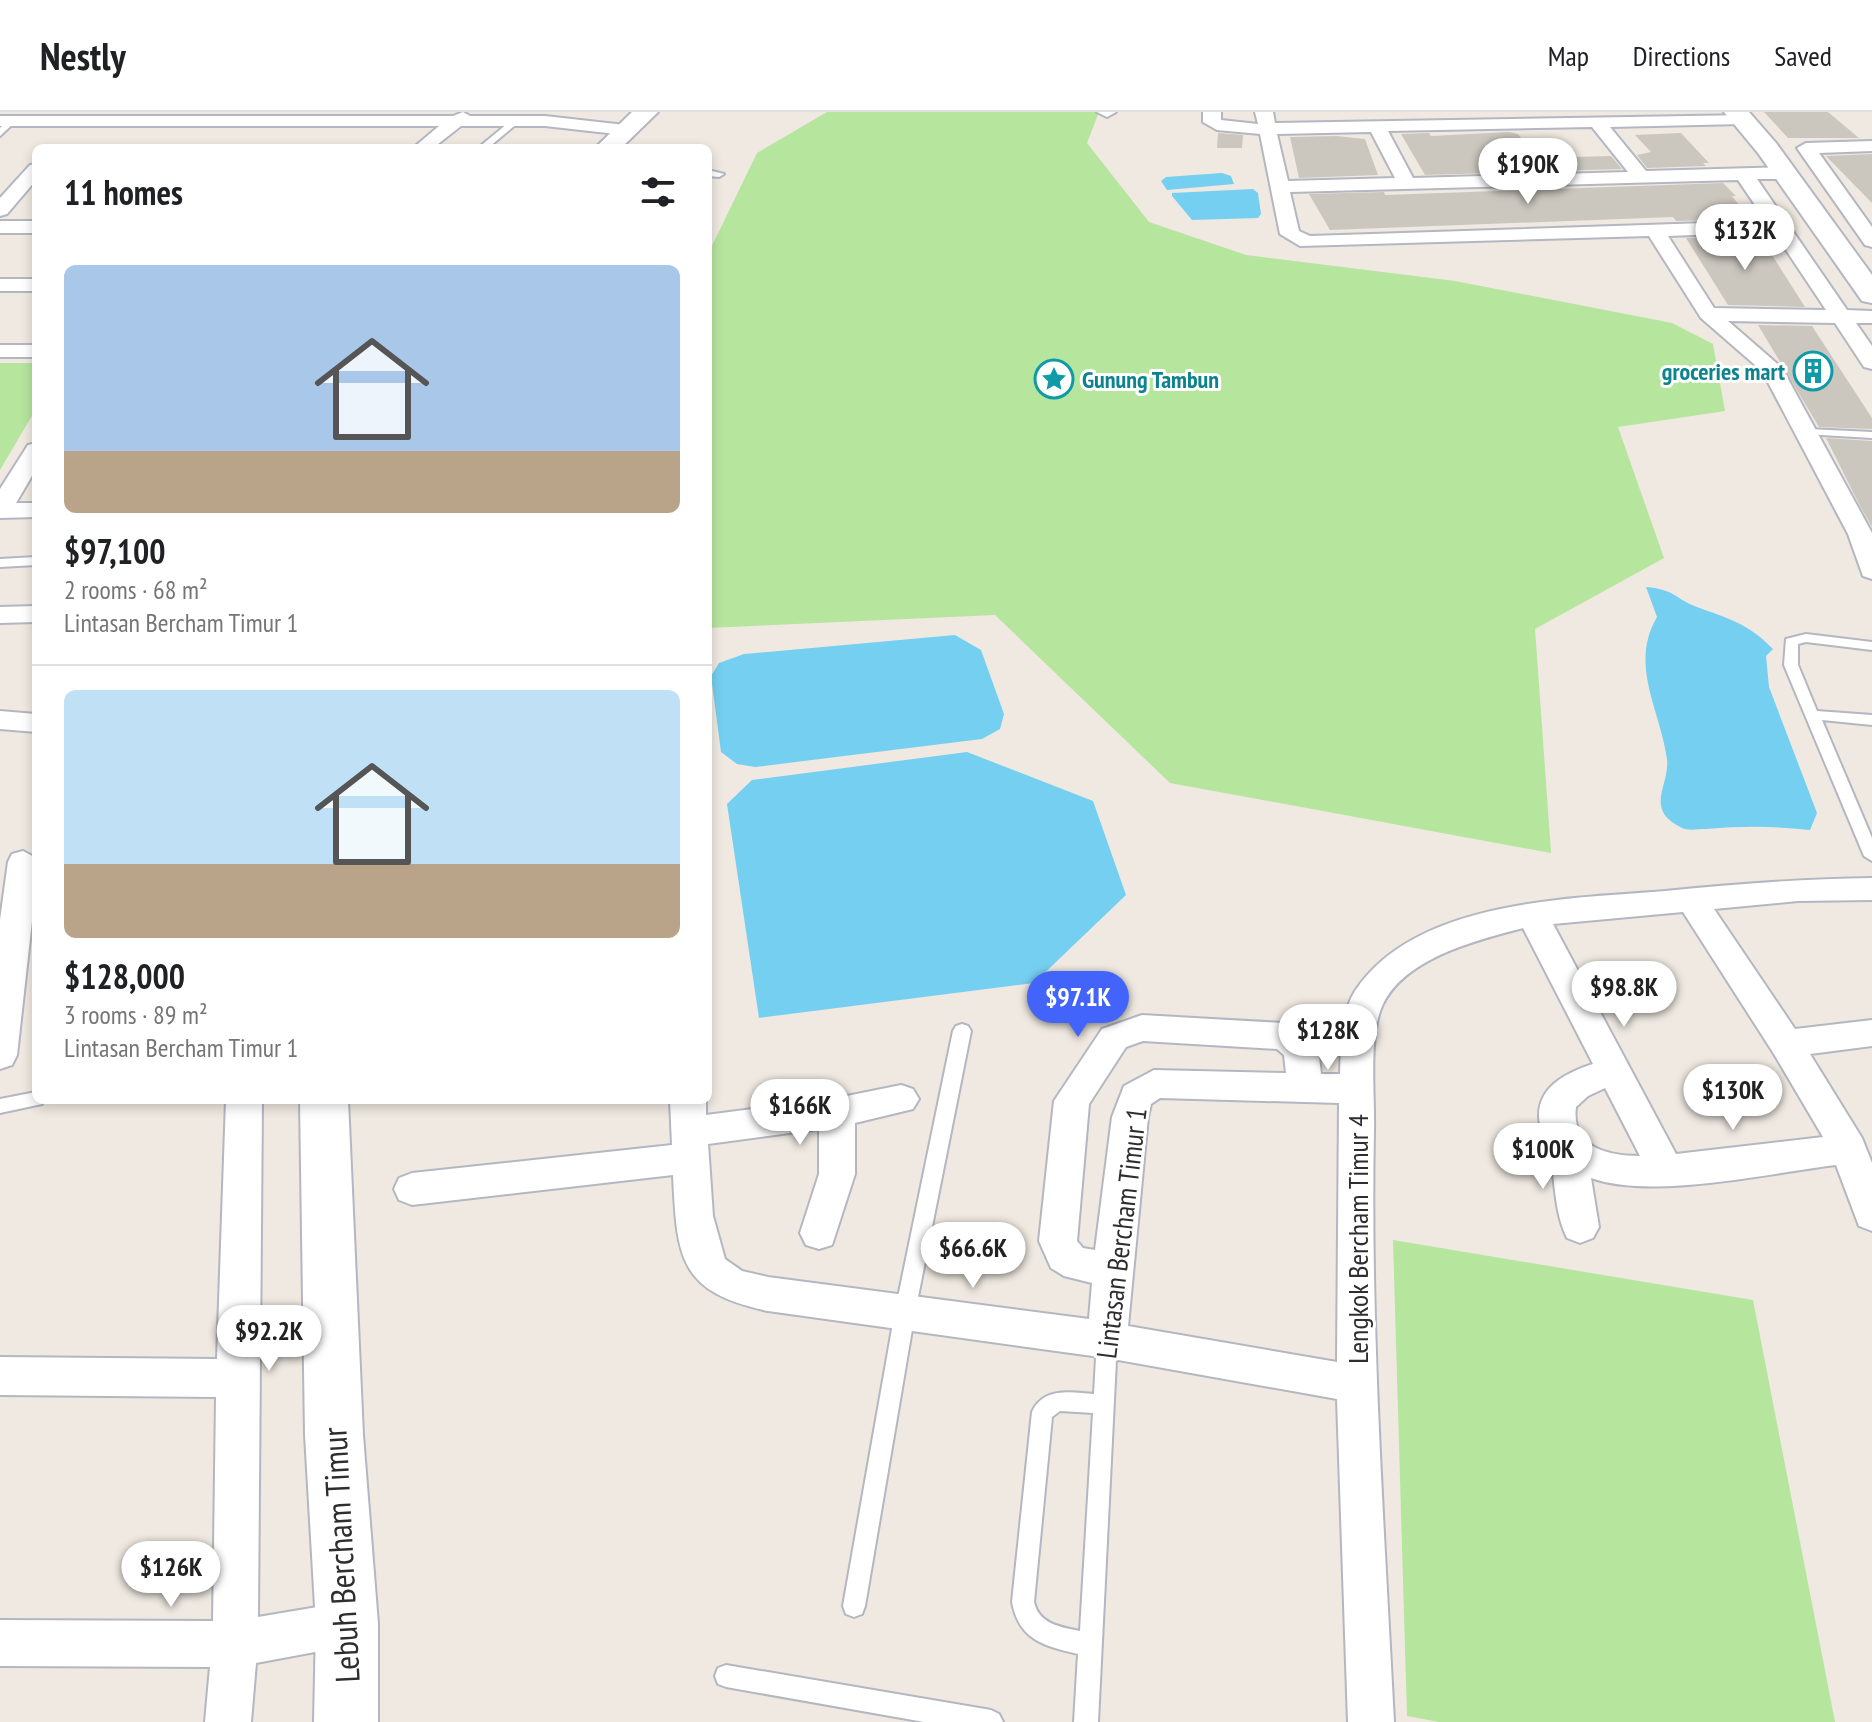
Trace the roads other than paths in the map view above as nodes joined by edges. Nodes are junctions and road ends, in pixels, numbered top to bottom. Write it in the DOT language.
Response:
graph roads {
  1 [pos="646,112"];
  2 [pos="1212,112"];
  3 [pos="1740,116"];
  4 [pos="462,117"];
  5 [pos="521,117"];
  6 [pos="1265,120"];
  7 [pos="80,121"];
  8 [pos="1598,124"];
  9 [pos="4,125"];
  10 [pos="586,126"];
  11 [pos="1377,127"];
  12 [pos="625,130"];
  13 [pos="64,138"];
  14 [pos="570,141"];
  15 [pos="427,144"];
  16 [pos="487,144"];
  17 [pos="611,144"];
  18 [pos="1872,146"];
  19 [pos="1767,148"];
  20 [pos="1810,148"];
  21 [pos="32,173"];
  22 [pos="1743,173"];
  23 [pos="1785,173"];
  24 [pos="1639,174"];
  25 [pos="1406,182"];
  26 [pos="1279,187"];
  27 [pos="1860,194"];
  28 [pos="6,195"];
  29 [pos="1836,195"];
  30 [pos="0,210"];
  31 [pos="1780,226"];
  32 [pos="0,227"];
  33 [pos="32,227"];
  34 [pos="1654,229"];
  35 [pos="1872,241"];
  36 [pos="0,285"];
  37 [pos="32,285"];
  38 [pos="1872,295"];
  39 [pos="1708,314"];
  40 [pos="1843,316"];
  41 [pos="1872,317"];
  42 [pos="0,351"];
  43 [pos="32,351"];
  44 [pos="1872,362"];
  45 [pos="1808,432"];
  46 [pos="1872,435"];
  47 [pos="32,457"];
  48 [pos="0,510"];
  49 [pos="32,510"];
  50 [pos="32,561"];
  51 [pos="0,563"];
  52 [pos="1872,571"];
  53 [pos="32,614"];
  54 [pos="0,615"];
  55 [pos="1872,646"];
  56 [pos="1814,715"];
  57 [pos="0,720"];
  58 [pos="1872,720"];
  59 [pos="32,723"];
  60 [pos="1872,856"];
  61 [pos="20,861"];
  62 [pos="1872,889"];
  63 [pos="1691,899"];
  64 [pos="1532,914"];
  65 [pos="962,1031"];
  66 [pos="1872,1033"];
  67 [pos="1786,1044"];
  68 [pos="0,1055"];
  69 [pos="1613,1071"];
  70 [pos="1305,1086"];
  71 [pos="1358,1089"];
  72 [pos="901,1099"];
  73 [pos="32,1100"];
  74 [pos="244,1104"];
  75 [pos="324,1104"];
  76 [pos="0,1106"];
  77 [pos="837,1112"];
  78 [pos="689,1130"];
  79 [pos="1567,1146"];
  80 [pos="1849,1149"];
  81 [pos="1666,1171"];
  82 [pos="412,1189"];
  83 [pos="1872,1215"];
  84 [pos="1580,1227"];
  85 [pos="819,1233"];
  86 [pos="1112,1269"];
  87 [pos="905,1312"];
  88 [pos="1107,1340"];
  89 [pos="0,1376"];
  90 [pos="237,1378"];
  91 [pos="1357,1384"];
  92 [pos="1103,1404"];
  93 [pos="854,1606"];
  94 [pos="347,1624"];
  95 [pos="0,1643"];
  96 [pos="235,1644"];
  97 [pos="1089,1645"];
  98 [pos="726,1676"];
  99 [pos="896,1714"];
  100 [pos="228,1722"];
  101 [pos="346,1722"];
  102 [pos="991,1722"];
  103 [pos="1086,1722"];
  104 [pos="1371,1722"];
  1 -- 12 [label="street"];
  2 -- 6 [label="street"];
  3 -- 8 [label="street"];
  3 -- 19 [label="street"];
  4 -- 5 [label="street"];
  4 -- 7 [label="street"];
  4 -- 15 [label="street"];
  5 -- 10 [label="street"];
  5 -- 16 [label="lane"];
  6 -- 11 [label="street"];
  6 -- 26 [label="street"];
  7 -- 9 [label="street"];
  7 -- 13 [label="street"];
  8 -- 11 [label="street"];
  8 -- 24 [label="street"];
  10 -- 12 [label="street"];
  10 -- 14 [label="street"];
  11 -- 25 [label="street"];
  12 -- 17 [label="street"];
  18 -- 20 [label="street"];
  19 -- 20 [label="street"];
  19 -- 23 [label="street"];
  20 -- 29 [label="street"];
  21 -- 28 [label="street"];
  22 -- 23 [label="street"];
  22 -- 24 [label="street"];
  22 -- 31 [label="street"];
  23 -- 38 [label="street"];
  24 -- 25 [label="street"];
  25 -- 26 [label="street"];
  26 -- 34 [label="street"];
  27 -- 29 [label="street"];
  28 -- 30 [label="street"];
  29 -- 35 [label="street"];
  31 -- 34 [label="street"];
  31 -- 40 [label="street"];
  32 -- 33 [label="street"];
  34 -- 39 [label="street"];
  36 -- 37 [label="street"];
  39 -- 40 [label="street"];
  39 -- 45 [label="street"];
  40 -- 41 [label="street"];
  40 -- 44 [label="street"];
  42 -- 43 [label="street"];
  45 -- 46 [label="lane"];
  45 -- 52 [label="street"];
  47 -- 48 [label="street"];
  48 -- 49 [label="street"];
  50 -- 51 [label="lane"];
  53 -- 54 [label="street"];
  55 -- 56 [label="lane"];
  56 -- 58 [label="lane"];
  56 -- 60 [label="lane"];
  57 -- 59 [label="street"];
  61 -- 68 [label="street"];
  62 -- 63 [label="street, Lengkok Bercham Timur 4"];
  63 -- 64 [label="street, Lengkok Bercham Timur 4"];
  63 -- 67 [label="street"];
  64 -- 69 [label="street"];
  64 -- 71 [label="street, Lengkok Bercham Timur 4"];
  65 -- 87 [label="lane"];
  66 -- 67 [label="street"];
  67 -- 80 [label="street"];
  69 -- 79 [label="street"];
  69 -- 81 [label="street"];
  70 -- 71 [label="street, Lintasan Bercham Timur 1"];
  70 -- 86 [label="street, Lintasan Bercham Timur 1"];
  70 -- 86 [label="street"];
  71 -- 91 [label="street, Lengkok Bercham Timur 4"];
  72 -- 77 [label="street"];
  73 -- 76 [label="lane"];
  74 -- 90 [label="street"];
  75 -- 94 [label="street, Lebuh Bercham Timur"];
  77 -- 78 [label="street"];
  77 -- 85 [label="street"];
  78 -- 82 [label="street"];
  78 -- 87 [label="street"];
  79 -- 81 [label="street"];
  79 -- 84 [label="street"];
  80 -- 81 [label="street"];
  80 -- 83 [label="street"];
  86 -- 88 [label="street, Lintasan Bercham Timur 1"];
  87 -- 88 [label="street"];
  87 -- 93 [label="lane"];
  88 -- 91 [label="street"];
  88 -- 92 [label="lane, Lintasan Bercham Timur 1"];
  89 -- 90 [label="street"];
  90 -- 96 [label="street"];
  91 -- 104 [label="street, Lengkok Bercham Timur 4"];
  92 -- 97 [label="lane, Lintasan Bercham Timur 1"];
  92 -- 97 [label="lane"];
  94 -- 96 [label="street"];
  94 -- 101 [label="street, Lebuh Bercham Timur"];
  95 -- 96 [label="street"];
  96 -- 100 [label="street"];
  97 -- 103 [label="lane, Lintasan Bercham Timur 1"];
  98 -- 99 [label="lane"];
  99 -- 102 [label="lane"];
}
